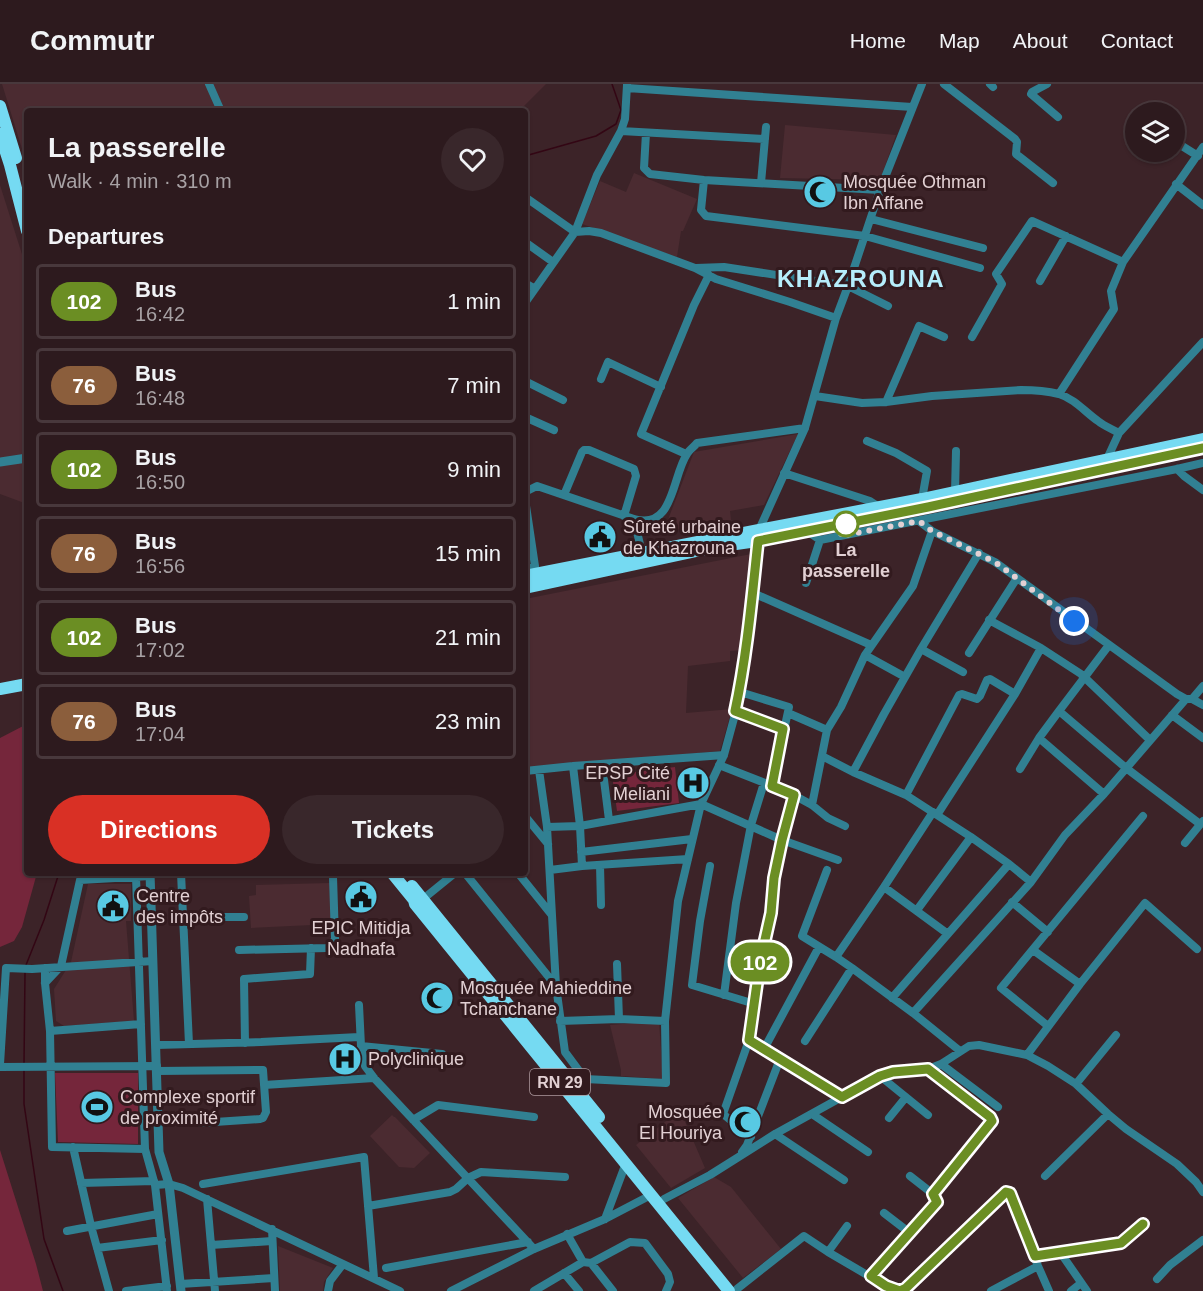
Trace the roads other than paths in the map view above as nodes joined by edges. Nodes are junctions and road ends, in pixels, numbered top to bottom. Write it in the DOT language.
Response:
graph roads {
  1 [pos="210,84"];
  2 [pos="922,84"];
  3 [pos="944,84"];
  4 [pos="1045,84"];
  5 [pos="627,86"];
  6 [pos="0,106"];
  7 [pos="912,107"];
  8 [pos="220,108"];
  9 [pos="1058,117"];
  10 [pos="766,127"];
  11 [pos="621,130"];
  12 [pos="646,132"];
  13 [pos="0,134"];
  14 [pos="765,139"];
  15 [pos="1203,147"];
  16 [pos="1185,148"];
  17 [pos="1198,156"];
  18 [pos="704,180"];
  19 [pos="761,183"];
  20 [pos="1053,183"];
  21 [pos="1176,184"];
  22 [pos="24,186"];
  23 [pos="880,190"];
  24 [pos="528,199"];
  25 [pos="1203,205"];
  26 [pos="24,219"];
  27 [pos="871,219"];
  28 [pos="575,232"];
  29 [pos="865,236"];
  30 [pos="1066,236"];
  31 [pos="528,244"];
  32 [pos="983,248"];
  33 [pos="553,262"];
  34 [pos="1123,262"];
  35 [pos="695,268"];
  36 [pos="980,268"];
  37 [pos="709,275"];
  38 [pos="1040,281"];
  39 [pos="528,285"];
  40 [pos="848,286"];
  41 [pos="535,289"];
  42 [pos="528,299"];
  43 [pos="888,306"];
  44 [pos="836,318"];
  45 [pos="944,337"];
  46 [pos="972,337"];
  47 [pos="1203,342"];
  48 [pos="601,379"];
  49 [pos="528,382"];
  50 [pos="661,387"];
  51 [pos="1059,394"];
  52 [pos="815,396"];
  53 [pos="563,400"];
  54 [pos="886,402"];
  55 [pos="528,418"];
  56 [pos="805,428"];
  57 [pos="554,430"];
  58 [pos="1119,433"];
  59 [pos="1203,439"];
  60 [pos="867,441"];
  61 [pos="1203,448"];
  62 [pos="956,451"];
  63 [pos="686,454"];
  64 [pos="24,458"];
  65 [pos="1107,459"];
  66 [pos="0,462"];
  67 [pos="1203,463"];
  68 [pos="1177,469"];
  69 [pos="784,473"];
  70 [pos="528,490"];
  71 [pos="1203,490"];
  72 [pos="955,492"];
  73 [pos="564,495"];
  74 [pos="922,499"];
  75 [pos="879,507"];
  76 [pos="624,516"];
  77 [pos="528,519"];
  78 [pos="634,519"];
  79 [pos="919,521"];
  80 [pos="807,531"];
  81 [pos="932,531"];
  82 [pos="758,535"];
  83 [pos="820,540"];
  84 [pos="642,553"];
  85 [pos="979,553"];
  86 [pos="528,568"];
  87 [pos="528,575"];
  88 [pos="1017,578"];
  89 [pos="806,582"];
  90 [pos="528,587"];
  91 [pos="753,593"];
  92 [pos="989,620"];
  93 [pos="871,645"];
  94 [pos="1109,645"];
  95 [pos="1041,648"];
  96 [pos="921,649"];
  97 [pos="969,653"];
  98 [pos="865,655"];
  99 [pos="963,672"];
  100 [pos="904,677"];
  101 [pos="1084,677"];
  102 [pos="24,685"];
  103 [pos="1203,686"];
  104 [pos="0,689"];
  105 [pos="24,692"];
  106 [pos="740,692"];
  107 [pos="1015,694"];
  108 [pos="0,696"];
  109 [pos="1189,699"];
  110 [pos="1203,705"];
  111 [pos="735,711"];
  112 [pos="1059,711"];
  113 [pos="788,713"];
  114 [pos="1172,715"];
  115 [pos="783,729"];
  116 [pos="827,730"];
  117 [pos="1039,738"];
  118 [pos="1203,738"];
  119 [pos="1150,740"];
  120 [pos="724,755"];
  121 [pos="822,756"];
  122 [pos="602,764"];
  123 [pos="719,765"];
  124 [pos="573,766"];
  125 [pos="1126,768"];
  126 [pos="1020,769"];
  127 [pos="539,770"];
  128 [pos="528,771"];
  129 [pos="853,772"];
  130 [pos="768,784"];
  131 [pos="1104,794"];
  132 [pos="794,795"];
  133 [pos="906,795"];
  134 [pos="701,804"];
  135 [pos="812,805"];
  136 [pos="935,814"];
  137 [pos="1143,816"];
  138 [pos="528,820"];
  139 [pos="609,820"];
  140 [pos="1201,822"];
  141 [pos="580,825"];
  142 [pos="751,825"];
  143 [pos="845,826"];
  144 [pos="547,827"];
  145 [pos="971,837"];
  146 [pos="693,839"];
  147 [pos="782,840"];
  148 [pos="1185,843"];
  149 [pos="548,844"];
  150 [pos="581,852"];
  151 [pos="688,859"];
  152 [pos="838,860"];
  153 [pos="1009,864"];
  154 [pos="600,865"];
  155 [pos="582,866"];
  156 [pos="710,866"];
  157 [pos="550,870"];
  158 [pos="827,870"];
  159 [pos="136,876"];
  160 [pos="150,876"];
  161 [pos="182,876"];
  162 [pos="332,876"];
  163 [pos="394,876"];
  164 [pos="404,876"];
  165 [pos="451,876"];
  166 [pos="467,876"];
  167 [pos="520,876"];
  168 [pos="1031,882"];
  169 [pos="884,887"];
  170 [pos="423,899"];
  171 [pos="1012,902"];
  172 [pos="601,905"];
  173 [pos="917,910"];
  174 [pos="551,914"];
  175 [pos="183,917"];
  176 [pos="244,917"];
  177 [pos="1048,932"];
  178 [pos="948,934"];
  179 [pos="819,947"];
  180 [pos="310,948"];
  181 [pos="1197,949"];
  182 [pos="239,950"];
  183 [pos="1033,950"];
  184 [pos="836,957"];
  185 [pos="139,962"];
  186 [pos="153,962"];
  187 [pos="616,964"];
  188 [pos="61,966"];
  189 [pos="45,968"];
  190 [pos="852,968"];
  191 [pos="45,983"];
  192 [pos="1080,984"];
  193 [pos="556,986"];
  194 [pos="724,995"];
  195 [pos="892,998"];
  196 [pos="755,1004"];
  197 [pos="359,1005"];
  198 [pos="913,1012"];
  199 [pos="619,1019"];
  200 [pos="560,1021"];
  201 [pos="665,1021"];
  202 [pos="141,1024"];
  203 [pos="1048,1026"];
  204 [pos="50,1030"];
  205 [pos="1116,1035"];
  206 [pos="359,1037"];
  207 [pos="749,1040"];
  208 [pos="805,1041"];
  209 [pos="245,1043"];
  210 [pos="189,1044"];
  211 [pos="156,1046"];
  212 [pos="360,1046"];
  213 [pos="764,1049"];
  214 [pos="960,1051"];
  215 [pos="442,1054"];
  216 [pos="1027,1055"];
  217 [pos="780,1059"];
  218 [pos="941,1064"];
  219 [pos="0,1065"];
  220 [pos="51,1067"];
  221 [pos="142,1067"];
  222 [pos="157,1069"];
  223 [pos="928,1069"];
  224 [pos="880,1076"];
  225 [pos="374,1078"];
  226 [pos="585,1079"];
  227 [pos="1077,1084"];
  228 [pos="264,1085"];
  229 [pos="576,1094"];
  230 [pos="842,1097"];
  231 [pos="906,1097"];
  232 [pos="998,1107"];
  233 [pos="812,1114"];
  234 [pos="928,1114"];
  235 [pos="1108,1114"];
  236 [pos="534,1117"];
  237 [pos="889,1118"];
  238 [pos="413,1120"];
  239 [pos="200,1123"];
  240 [pos="775,1134"];
  241 [pos="751,1137"];
  242 [pos="73,1147"];
  243 [pos="145,1149"];
  244 [pos="868,1152"];
  245 [pos="739,1157"];
  246 [pos="626,1163"];
  247 [pos="910,1176"];
  248 [pos="1045,1176"];
  249 [pos="565,1177"];
  250 [pos="468,1178"];
  251 [pos="844,1180"];
  252 [pos="81,1183"];
  253 [pos="155,1183"];
  254 [pos="169,1184"];
  255 [pos="203,1184"];
  256 [pos="1203,1192"];
  257 [pos="933,1194"];
  258 [pos="651,1195"];
  259 [pos="207,1199"];
  260 [pos="664,1199"];
  261 [pos="368,1206"];
  262 [pos="884,1213"];
  263 [pos="158,1214"];
  264 [pos="605,1219"];
  265 [pos="1143,1224"];
  266 [pos="91,1226"];
  267 [pos="847,1226"];
  268 [pos="272,1229"];
  269 [pos="67,1231"];
  270 [pos="910,1233"];
  271 [pos="567,1234"];
  272 [pos="162,1240"];
  273 [pos="1203,1240"];
  274 [pos="272,1241"];
  275 [pos="528,1242"];
  276 [pos="211,1245"];
  277 [pos="97,1248"];
  278 [pos="534,1249"];
  279 [pos="828,1252"];
  280 [pos="1060,1252"];
  281 [pos="1035,1256"];
  282 [pos="587,1262"];
  283 [pos="343,1264"];
  284 [pos="1038,1266"];
  285 [pos="386,1268"];
  286 [pos="564,1273"];
  287 [pos="871,1276"];
  288 [pos="274,1278"];
  289 [pos="374,1278"];
  290 [pos="1156,1279"];
  291 [pos="1081,1282"];
  292 [pos="214,1287"];
  293 [pos="181,1288"];
  294 [pos="884,1288"];
  295 [pos="167,1289"];
  296 [pos="735,1290"];
  297 [pos="109,1291"];
  298 [pos="126,1291"];
  299 [pos="275,1291"];
  300 [pos="328,1291"];
  301 [pos="400,1291"];
  302 [pos="452,1291"];
  303 [pos="534,1291"];
  304 [pos="579,1291"];
  305 [pos="614,1291"];
  306 [pos="666,1291"];
  307 [pos="900,1291"];
  308 [pos="991,1291"];
  309 [pos="1049,1291"];
  310 [pos="1071,1291"];
  311 [pos="1087,1291"];
  1 -- 8 [label="street"];
  2 -- 7 [label="street"];
  3 -- 20 [label="street"];
  4 -- 9 [label="street"];
  5 -- 7 [label="street"];
  5 -- 11 [label="street"];
  6 -- 22 [label="highway"];
  7 -- 23 [label="street"];
  10 -- 14 [label="street"];
  11 -- 12 [label="street"];
  11 -- 28 [label="street"];
  12 -- 14 [label="street"];
  12 -- 18 [label="street"];
  13 -- 26 [label="highway"];
  14 -- 19 [label="street"];
  15 -- 17 [label="street"];
  16 -- 17 [label="street"];
  17 -- 21 [label="street"];
  18 -- 19 [label="street"];
  18 -- 29 [label="street"];
  19 -- 23 [label="street"];
  21 -- 25 [label="street"];
  21 -- 34 [label="street"];
  23 -- 27 [label="street"];
  24 -- 28 [label="street"];
  27 -- 29 [label="street"];
  27 -- 32 [label="street"];
  28 -- 33 [label="street"];
  28 -- 35 [label="street"];
  29 -- 36 [label="street"];
  29 -- 40 [label="street"];
  30 -- 34 [label="street"];
  30 -- 38 [label="street"];
  30 -- 46 [label="street"];
  31 -- 33 [label="street"];
  33 -- 41 [label="street"];
  34 -- 51 [label="street"];
  35 -- 37 [label="street"];
  35 -- 40 [label="street"];
  37 -- 44 [label="street"];
  37 -- 50 [label="street"];
  39 -- 41 [label="street"];
  40 -- 43 [label="street"];
  40 -- 44 [label="street"];
  41 -- 42 [label="street"];
  44 -- 52 [label="street"];
  45 -- 54 [label="street"];
  47 -- 58 [label="street"];
  48 -- 50 [label="street"];
  49 -- 53 [label="street"];
  50 -- 63 [label="street"];
  51 -- 54 [label="street"];
  51 -- 58 [label="street"];
  52 -- 54 [label="street"];
  52 -- 56 [label="street"];
  55 -- 57 [label="street"];
  56 -- 63 [label="street"];
  56 -- 69 [label="street"];
  58 -- 65 [label="street"];
  59 -- 65 [label="highway"];
  60 -- 74 [label="street"];
  61 -- 80 [label="highway"];
  62 -- 72 [label="street"];
  63 -- 78 [label="street"];
  64 -- 66 [label="street"];
  65 -- 72 [label="highway"];
  67 -- 68 [label="street"];
  68 -- 71 [label="street"];
  68 -- 79 [label="street"];
  69 -- 75 [label="street"];
  69 -- 82 [label="street"];
  70 -- 73 [label="street"];
  72 -- 74 [label="highway"];
  73 -- 76 [label="street"];
  73 -- 76 [label="street"];
  74 -- 75 [label="highway"];
  75 -- 82 [label="highway"];
  76 -- 78 [label="street"];
  77 -- 86 [label="street"];
  78 -- 84 [label="street"];
  79 -- 81 [label="street"];
  79 -- 83 [label="street"];
  80 -- 82 [label="highway"];
  80 -- 83 [label="street"];
  81 -- 85 [label="street"];
  81 -- 93 [label="street"];
  82 -- 84 [label="highway"];
  82 -- 90 [label="highway"];
  82 -- 91 [label="street"];
  83 -- 89 [label="street"];
  84 -- 87 [label="highway"];
  85 -- 88 [label="street"];
  85 -- 96 [label="street"];
  88 -- 92 [label="street"];
  88 -- 94 [label="street"];
  91 -- 93 [label="street"];
  91 -- 106 [label="street"];
  92 -- 95 [label="street"];
  92 -- 97 [label="street"];
  93 -- 98 [label="street"];
  94 -- 101 [label="street"];
  94 -- 109 [label="street"];
  95 -- 101 [label="street"];
  95 -- 107 [label="street"];
  96 -- 99 [label="street"];
  96 -- 100 [label="street"];
  98 -- 100 [label="street"];
  98 -- 116 [label="street"];
  100 -- 129 [label="street"];
  101 -- 112 [label="street"];
  101 -- 119 [label="street"];
  102 -- 104 [label="highway"];
  103 -- 109 [label="street"];
  105 -- 108 [label="highway"];
  106 -- 111 [label="street"];
  106 -- 113 [label="street"];
  107 -- 133 [label="street"];
  107 -- 136 [label="street"];
  109 -- 110 [label="street"];
  109 -- 114 [label="street"];
  111 -- 115 [label="street"];
  111 -- 120 [label="street"];
  112 -- 117 [label="street"];
  112 -- 125 [label="street"];
  113 -- 115 [label="street"];
  113 -- 116 [label="street"];
  114 -- 118 [label="street"];
  114 -- 119 [label="street"];
  115 -- 130 [label="street"];
  116 -- 121 [label="street"];
  117 -- 126 [label="street"];
  117 -- 131 [label="street"];
  119 -- 125 [label="street"];
  120 -- 122 [label="street"];
  120 -- 123 [label="street"];
  121 -- 129 [label="street"];
  121 -- 135 [label="street"];
  122 -- 124 [label="street"];
  122 -- 139 [label="street"];
  123 -- 130 [label="street"];
  123 -- 134 [label="street"];
  124 -- 127 [label="street"];
  124 -- 141 [label="street"];
  125 -- 131 [label="street"];
  125 -- 140 [label="street"];
  127 -- 128 [label="street"];
  127 -- 144 [label="street"];
  129 -- 133 [label="street"];
  130 -- 132 [label="street"];
  130 -- 142 [label="street"];
  131 -- 168 [label="street"];
  132 -- 135 [label="street"];
  132 -- 147 [label="street"];
  133 -- 136 [label="street"];
  134 -- 139 [label="street"];
  134 -- 142 [label="street"];
  134 -- 146 [label="street"];
  135 -- 143 [label="street"];
  136 -- 145 [label="street"];
  136 -- 169 [label="street"];
  137 -- 177 [label="street"];
  138 -- 149 [label="street"];
  139 -- 141 [label="street"];
  140 -- 148 [label="street"];
  141 -- 144 [label="street"];
  141 -- 150 [label="street"];
  142 -- 147 [label="street"];
  142 -- 194 [label="street"];
  144 -- 149 [label="street"];
  145 -- 153 [label="street"];
  145 -- 173 [label="street"];
  146 -- 150 [label="street"];
  146 -- 151 [label="street"];
  147 -- 152 [label="street"];
  147 -- 196 [label="street"];
  149 -- 157 [label="street"];
  150 -- 155 [label="street"];
  151 -- 154 [label="street"];
  151 -- 201 [label="street"];
  153 -- 168 [label="street"];
  153 -- 178 [label="street"];
  154 -- 155 [label="street"];
  154 -- 172 [label="street"];
  155 -- 157 [label="street"];
  156 -- 194 [label="street"];
  157 -- 174 [label="street"];
  158 -- 179 [label="street"];
  159 -- 185 [label="street"];
  159 -- 188 [label="street"];
  160 -- 186 [label="street"];
  161 -- 175 [label="street"];
  162 -- 180 [label="street"];
  163 -- 229 [label="highway, RN 29"];
  164 -- 170 [label="highway, RN 29"];
  165 -- 170 [label="street"];
  166 -- 193 [label="street"];
  167 -- 174 [label="street"];
  168 -- 171 [label="street"];
  169 -- 173 [label="street"];
  169 -- 184 [label="street"];
  170 -- 229 [label="highway, RN 29"];
  171 -- 177 [label="street"];
  171 -- 198 [label="street"];
  173 -- 178 [label="street"];
  174 -- 193 [label="street"];
  175 -- 176 [label="street"];
  175 -- 210 [label="street"];
  177 -- 183 [label="street"];
  178 -- 195 [label="street"];
  179 -- 184 [label="street"];
  179 -- 213 [label="street"];
  180 -- 182 [label="street"];
  180 -- 209 [label="street"];
  181 -- 192 [label="street"];
  183 -- 192 [label="street"];
  183 -- 203 [label="street"];
  184 -- 190 [label="street"];
  185 -- 186 [label="street"];
  185 -- 188 [label="street"];
  185 -- 202 [label="street"];
  186 -- 211 [label="street"];
  187 -- 199 [label="street"];
  188 -- 189 [label="street"];
  188 -- 191 [label="street"];
  189 -- 191 [label="street"];
  189 -- 219 [label="street"];
  190 -- 195 [label="street"];
  190 -- 208 [label="street"];
  191 -- 204 [label="street"];
  192 -- 203 [label="street"];
  193 -- 200 [label="street"];
  194 -- 196 [label="street"];
  195 -- 198 [label="street"];
  196 -- 207 [label="street"];
  197 -- 206 [label="street"];
  198 -- 214 [label="street"];
  199 -- 200 [label="street"];
  199 -- 201 [label="street"];
  200 -- 226 [label="street"];
  201 -- 226 [label="street"];
  202 -- 204 [label="street"];
  202 -- 221 [label="street"];
  203 -- 216 [label="street"];
  204 -- 220 [label="street"];
  205 -- 227 [label="street"];
  206 -- 209 [label="street"];
  206 -- 212 [label="street"];
  207 -- 213 [label="street"];
  207 -- 241 [label="street"];
  209 -- 210 [label="street"];
  210 -- 211 [label="street"];
  211 -- 222 [label="street"];
  212 -- 215 [label="street"];
  212 -- 225 [label="street"];
  213 -- 217 [label="street"];
  214 -- 216 [label="street"];
  214 -- 218 [label="street"];
  216 -- 227 [label="street"];
  217 -- 230 [label="street"];
  217 -- 241 [label="street"];
  218 -- 223 [label="street"];
  218 -- 232 [label="street"];
  219 -- 220 [label="street"];
  220 -- 221 [label="street"];
  220 -- 242 [label="street"];
  221 -- 222 [label="street"];
  221 -- 243 [label="street"];
  222 -- 228 [label="street"];
  222 -- 254 [label="street"];
  223 -- 224 [label="street"];
  223 -- 257 [label="street"];
  224 -- 230 [label="street"];
  224 -- 231 [label="street"];
  225 -- 228 [label="street"];
  225 -- 238 [label="street"];
  226 -- 229 [label="street"];
  227 -- 235 [label="street"];
  228 -- 239 [label="street"];
  229 -- 246 [label="highway, RN 29"];
  229 -- 260 [label="highway, RN 29"];
  230 -- 233 [label="street"];
  231 -- 234 [label="street"];
  231 -- 237 [label="street"];
  233 -- 240 [label="street"];
  233 -- 244 [label="street"];
  235 -- 248 [label="street"];
  235 -- 256 [label="street"];
  236 -- 238 [label="street"];
  238 -- 250 [label="street"];
  240 -- 245 [label="street"];
  240 -- 251 [label="street"];
  241 -- 245 [label="street"];
  242 -- 243 [label="street"];
  242 -- 252 [label="street"];
  243 -- 253 [label="street"];
  245 -- 260 [label="street"];
  246 -- 258 [label="highway, RN 29"];
  246 -- 264 [label="street"];
  247 -- 257 [label="street"];
  249 -- 250 [label="street"];
  250 -- 261 [label="street"];
  250 -- 275 [label="street"];
  252 -- 253 [label="street"];
  252 -- 266 [label="street"];
  253 -- 254 [label="street"];
  253 -- 263 [label="street"];
  254 -- 259 [label="street"];
  254 -- 293 [label="street"];
  255 -- 261 [label="street"];
  257 -- 270 [label="street"];
  258 -- 264 [label="street"];
  258 -- 296 [label="highway, RN 29"];
  259 -- 268 [label="street"];
  259 -- 276 [label="street"];
  260 -- 296 [label="highway, RN 29"];
  261 -- 289 [label="street"];
  262 -- 270 [label="street"];
  263 -- 266 [label="street"];
  263 -- 272 [label="street"];
  264 -- 271 [label="street"];
  265 -- 280 [label="street"];
  266 -- 269 [label="street"];
  266 -- 277 [label="street"];
  267 -- 279 [label="street"];
  268 -- 274 [label="street"];
  268 -- 283 [label="street"];
  270 -- 287 [label="street"];
  271 -- 278 [label="street"];
  271 -- 282 [label="street"];
  272 -- 277 [label="street"];
  272 -- 295 [label="street"];
  273 -- 290 [label="street"];
  274 -- 276 [label="street"];
  274 -- 288 [label="street"];
  275 -- 278 [label="street"];
  275 -- 285 [label="street"];
  276 -- 292 [label="street"];
  277 -- 297 [label="street"];
  278 -- 302 [label="street"];
  279 -- 287 [label="street"];
  279 -- 296 [label="street"];
  280 -- 281 [label="street"];
  280 -- 291 [label="street"];
  281 -- 284 [label="street"];
  281 -- 307 [label="street"];
  282 -- 286 [label="street"];
  282 -- 305 [label="street"];
  282 -- 306 [label="street"];
  283 -- 289 [label="street"];
  283 -- 300 [label="street"];
  284 -- 308 [label="street"];
  284 -- 309 [label="street"];
  286 -- 303 [label="street"];
  286 -- 304 [label="street"];
  287 -- 294 [label="street"];
  288 -- 292 [label="street"];
  288 -- 299 [label="street"];
  289 -- 301 [label="street"];
  291 -- 310 [label="street"];
  291 -- 311 [label="street"];
  292 -- 293 [label="street"];
  294 -- 307 [label="street"];
  295 -- 298 [label="street"];
}
